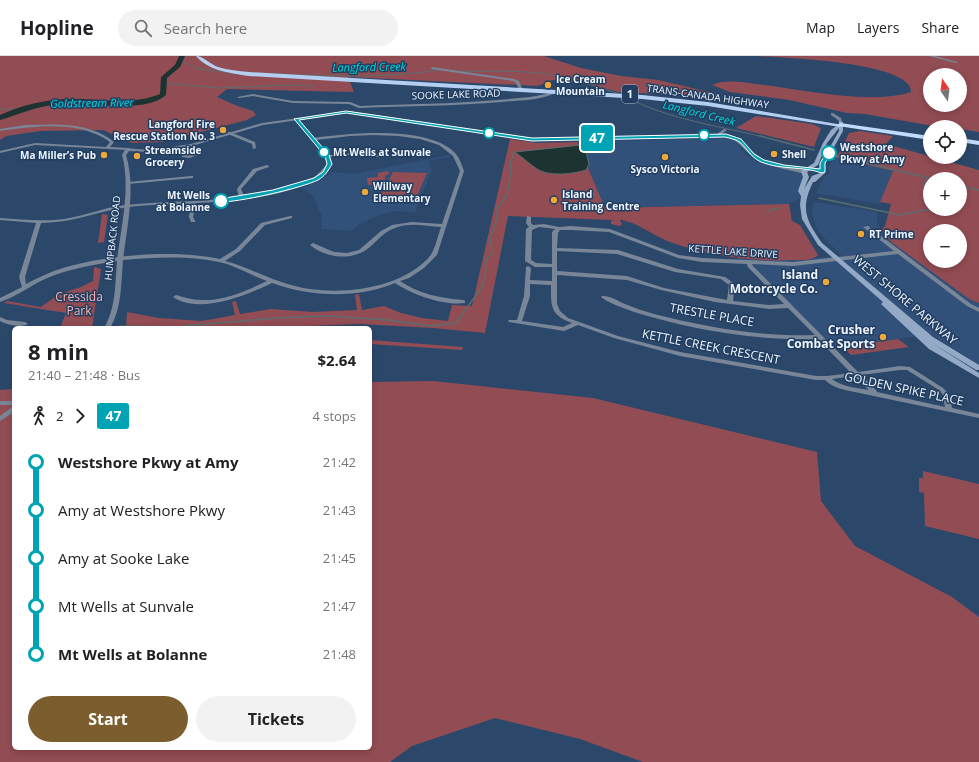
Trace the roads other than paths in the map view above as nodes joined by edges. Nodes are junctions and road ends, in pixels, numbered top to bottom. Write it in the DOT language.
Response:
graph roads {
  1 [pos="198,56"];
  2 [pos="202,56"];
  3 [pos="931,56"];
  4 [pos="959,63"];
  5 [pos="432,68"];
  6 [pos="520,88"];
  7 [pos="552,93"];
  8 [pos="617,95"];
  9 [pos="239,97"];
  10 [pos="360,107"];
  11 [pos="353,112"];
  12 [pos="756,112"];
  13 [pos="296,119"];
  14 [pos="815,119"];
  15 [pos="838,122"];
  16 [pos="865,127"];
  17 [pos="0,130"];
  18 [pos="725,130"];
  19 [pos="834,130"];
  20 [pos="229,134"];
  21 [pos="718,135"];
  22 [pos="923,136"];
  23 [pos="313,139"];
  24 [pos="967,143"];
  25 [pos="979,144"];
  26 [pos="108,147"];
  27 [pos="184,147"];
  28 [pos="254,148"];
  29 [pos="128,150"];
  30 [pos="144,151"];
  31 [pos="0,152"];
  32 [pos="187,152"];
  33 [pos="124,155"];
  34 [pos="327,156"];
  35 [pos="382,156"];
  36 [pos="267,166"];
  37 [pos="805,170"];
  38 [pos="820,174"];
  39 [pos="192,177"];
  40 [pos="128,183"];
  41 [pos="803,195"];
  42 [pos="242,198"];
  43 [pos="194,202"];
  44 [pos="125,206"];
  45 [pos="290,216"];
  46 [pos="529,217"];
  47 [pos="0,219"];
  48 [pos="39,221"];
  49 [pos="193,221"];
  50 [pos="444,226"];
  51 [pos="532,227"];
  52 [pos="866,227"];
  53 [pos="559,229"];
  54 [pos="313,245"];
  55 [pos="555,248"];
  56 [pos="898,252"];
  57 [pos="120,260"];
  58 [pos="837,260"];
  59 [pos="221,261"];
  60 [pos="750,262"];
  61 [pos="555,266"];
  62 [pos="528,268"];
  63 [pos="555,273"];
  64 [pos="271,281"];
  65 [pos="396,281"];
  66 [pos="528,282"];
  67 [pos="554,283"];
  68 [pos="24,286"];
  69 [pos="176,297"];
  70 [pos="604,297"];
  71 [pos="0,300"];
  72 [pos="463,302"];
  73 [pos="730,302"];
  74 [pos="789,306"];
  75 [pos="979,310"];
  76 [pos="0,320"];
  77 [pos="511,321"];
  78 [pos="520,322"];
  79 [pos="25,324"];
  80 [pos="576,324"];
  81 [pos="108,326"];
  82 [pos="819,337"];
  83 [pos="979,368"];
  84 [pos="856,374"];
  85 [pos="979,376"];
  86 [pos="827,378"];
  87 [pos="874,391"];
  88 [pos="0,403"];
  89 [pos="12,403"];
  90 [pos="12,410"];
  91 [pos="949,410"];
  92 [pos="979,416"];
  93 [pos="0,419"];
  1 -- 8 [label="highway, TRANS-CANADA HIGHWAY / 1"];
  2 -- 6 [label="highway, TRANS-CANADA HIGHWAY / 1"];
  3 -- 4 [label="street"];
  5 -- 6 [label="street"];
  6 -- 8 [label="highway"];
  6 -- 14 [label="highway, TRANS-CANADA HIGHWAY / 1"];
  7 -- 10 [label="street, SOOKE LAKE ROAD"];
  8 -- 12 [label="highway, TRANS-CANADA HIGHWAY / 1"];
  9 -- 10 [label="street, SOOKE LAKE ROAD"];
  10 -- 11 [label="street"];
  11 -- 13 [label="street"];
  11 -- 21 [label="street"];
  12 -- 14 [label="highway, TRANS-CANADA HIGHWAY / 1"];
  12 -- 15 [label="highway"];
  13 -- 20 [label="street"];
  13 -- 23 [label="street"];
  14 -- 15 [label="highway, TRANS-CANADA HIGHWAY / 1"];
  14 -- 19 [label="highway"];
  15 -- 16 [label="highway"];
  15 -- 16 [label="highway"];
  15 -- 19 [label="main road"];
  15 -- 38 [label="main road"];
  16 -- 22 [label="highway"];
  17 -- 26 [label="street"];
  18 -- 21 [label="street"];
  19 -- 37 [label="main road"];
  20 -- 27 [label="street"];
  20 -- 28 [label="street"];
  21 -- 37 [label="street"];
  23 -- 34 [label="street"];
  23 -- 50 [label="street"];
  24 -- 25 [label="highway"];
  26 -- 29 [label="street"];
  26 -- 31 [label="street"];
  27 -- 30 [label="street"];
  27 -- 32 [label="street"];
  29 -- 30 [label="street"];
  29 -- 33 [label="street"];
  30 -- 33 [label="street"];
  33 -- 40 [label="street, HUMPBACK ROAD"];
  34 -- 35 [label="street"];
  34 -- 42 [label="street"];
  36 -- 42 [label="street"];
  37 -- 38 [label="main road"];
  37 -- 41 [label="main road, WEST SHORE PARKWAY"];
  38 -- 41 [label="main road, WEST SHORE PARKWAY"];
  39 -- 40 [label="street"];
  40 -- 44 [label="street, HUMPBACK ROAD"];
  41 -- 58 [label="main road, WEST SHORE PARKWAY"];
  42 -- 43 [label="street"];
  43 -- 44 [label="street"];
  43 -- 49 [label="street"];
  44 -- 48 [label="street"];
  44 -- 57 [label="street, HUMPBACK ROAD"];
  45 -- 59 [label="street"];
  46 -- 51 [label="street"];
  47 -- 48 [label="street"];
  48 -- 68 [label="street"];
  50 -- 54 [label="street"];
  50 -- 65 [label="street"];
  51 -- 53 [label="street, KETTLE LAKE DRIVE"];
  51 -- 61 [label="street"];
  52 -- 56 [label="street"];
  53 -- 55 [label="street, KETTLE CREEK CRESCENT"];
  53 -- 60 [label="street, KETTLE LAKE DRIVE"];
  55 -- 61 [label="street, KETTLE CREEK CRESCENT"];
  55 -- 73 [label="street"];
  56 -- 58 [label="street, KETTLE LAKE DRIVE"];
  56 -- 75 [label="street"];
  57 -- 59 [label="street"];
  57 -- 68 [label="street"];
  57 -- 81 [label="street, HUMPBACK ROAD"];
  58 -- 60 [label="street, KETTLE LAKE DRIVE"];
  58 -- 83 [label="main road, WEST SHORE PARKWAY"];
  58 -- 85 [label="main road, WEST SHORE PARKWAY"];
  59 -- 64 [label="street"];
  60 -- 74 [label="street"];
  61 -- 63 [label="street, KETTLE CREEK CRESCENT"];
  62 -- 66 [label="street"];
  63 -- 67 [label="street, KETTLE CREEK CRESCENT"];
  63 -- 73 [label="street"];
  64 -- 65 [label="street"];
  64 -- 69 [label="street"];
  65 -- 72 [label="street"];
  66 -- 67 [label="street"];
  66 -- 78 [label="street"];
  67 -- 80 [label="street, KETTLE CREEK CRESCENT"];
  68 -- 71 [label="street"];
  70 -- 82 [label="street, TRESTLE PLACE"];
  73 -- 74 [label="street"];
  74 -- 82 [label="street"];
  76 -- 79 [label="street"];
  77 -- 78 [label="street"];
  78 -- 80 [label="street"];
  80 -- 86 [label="street, KETTLE CREEK CRESCENT"];
  82 -- 84 [label="street"];
  84 -- 86 [label="street, KETTLE CREEK CRESCENT"];
  84 -- 87 [label="street"];
  84 -- 91 [label="street, KETTLE CREEK CRESCENT"];
  86 -- 87 [label="street, GOLDEN SPIKE PLACE"];
  87 -- 91 [label="street, GOLDEN SPIKE PLACE"];
  88 -- 89 [label="street"];
  90 -- 93 [label="street"];
  91 -- 92 [label="street, GOLDEN SPIKE PLACE"];
}
